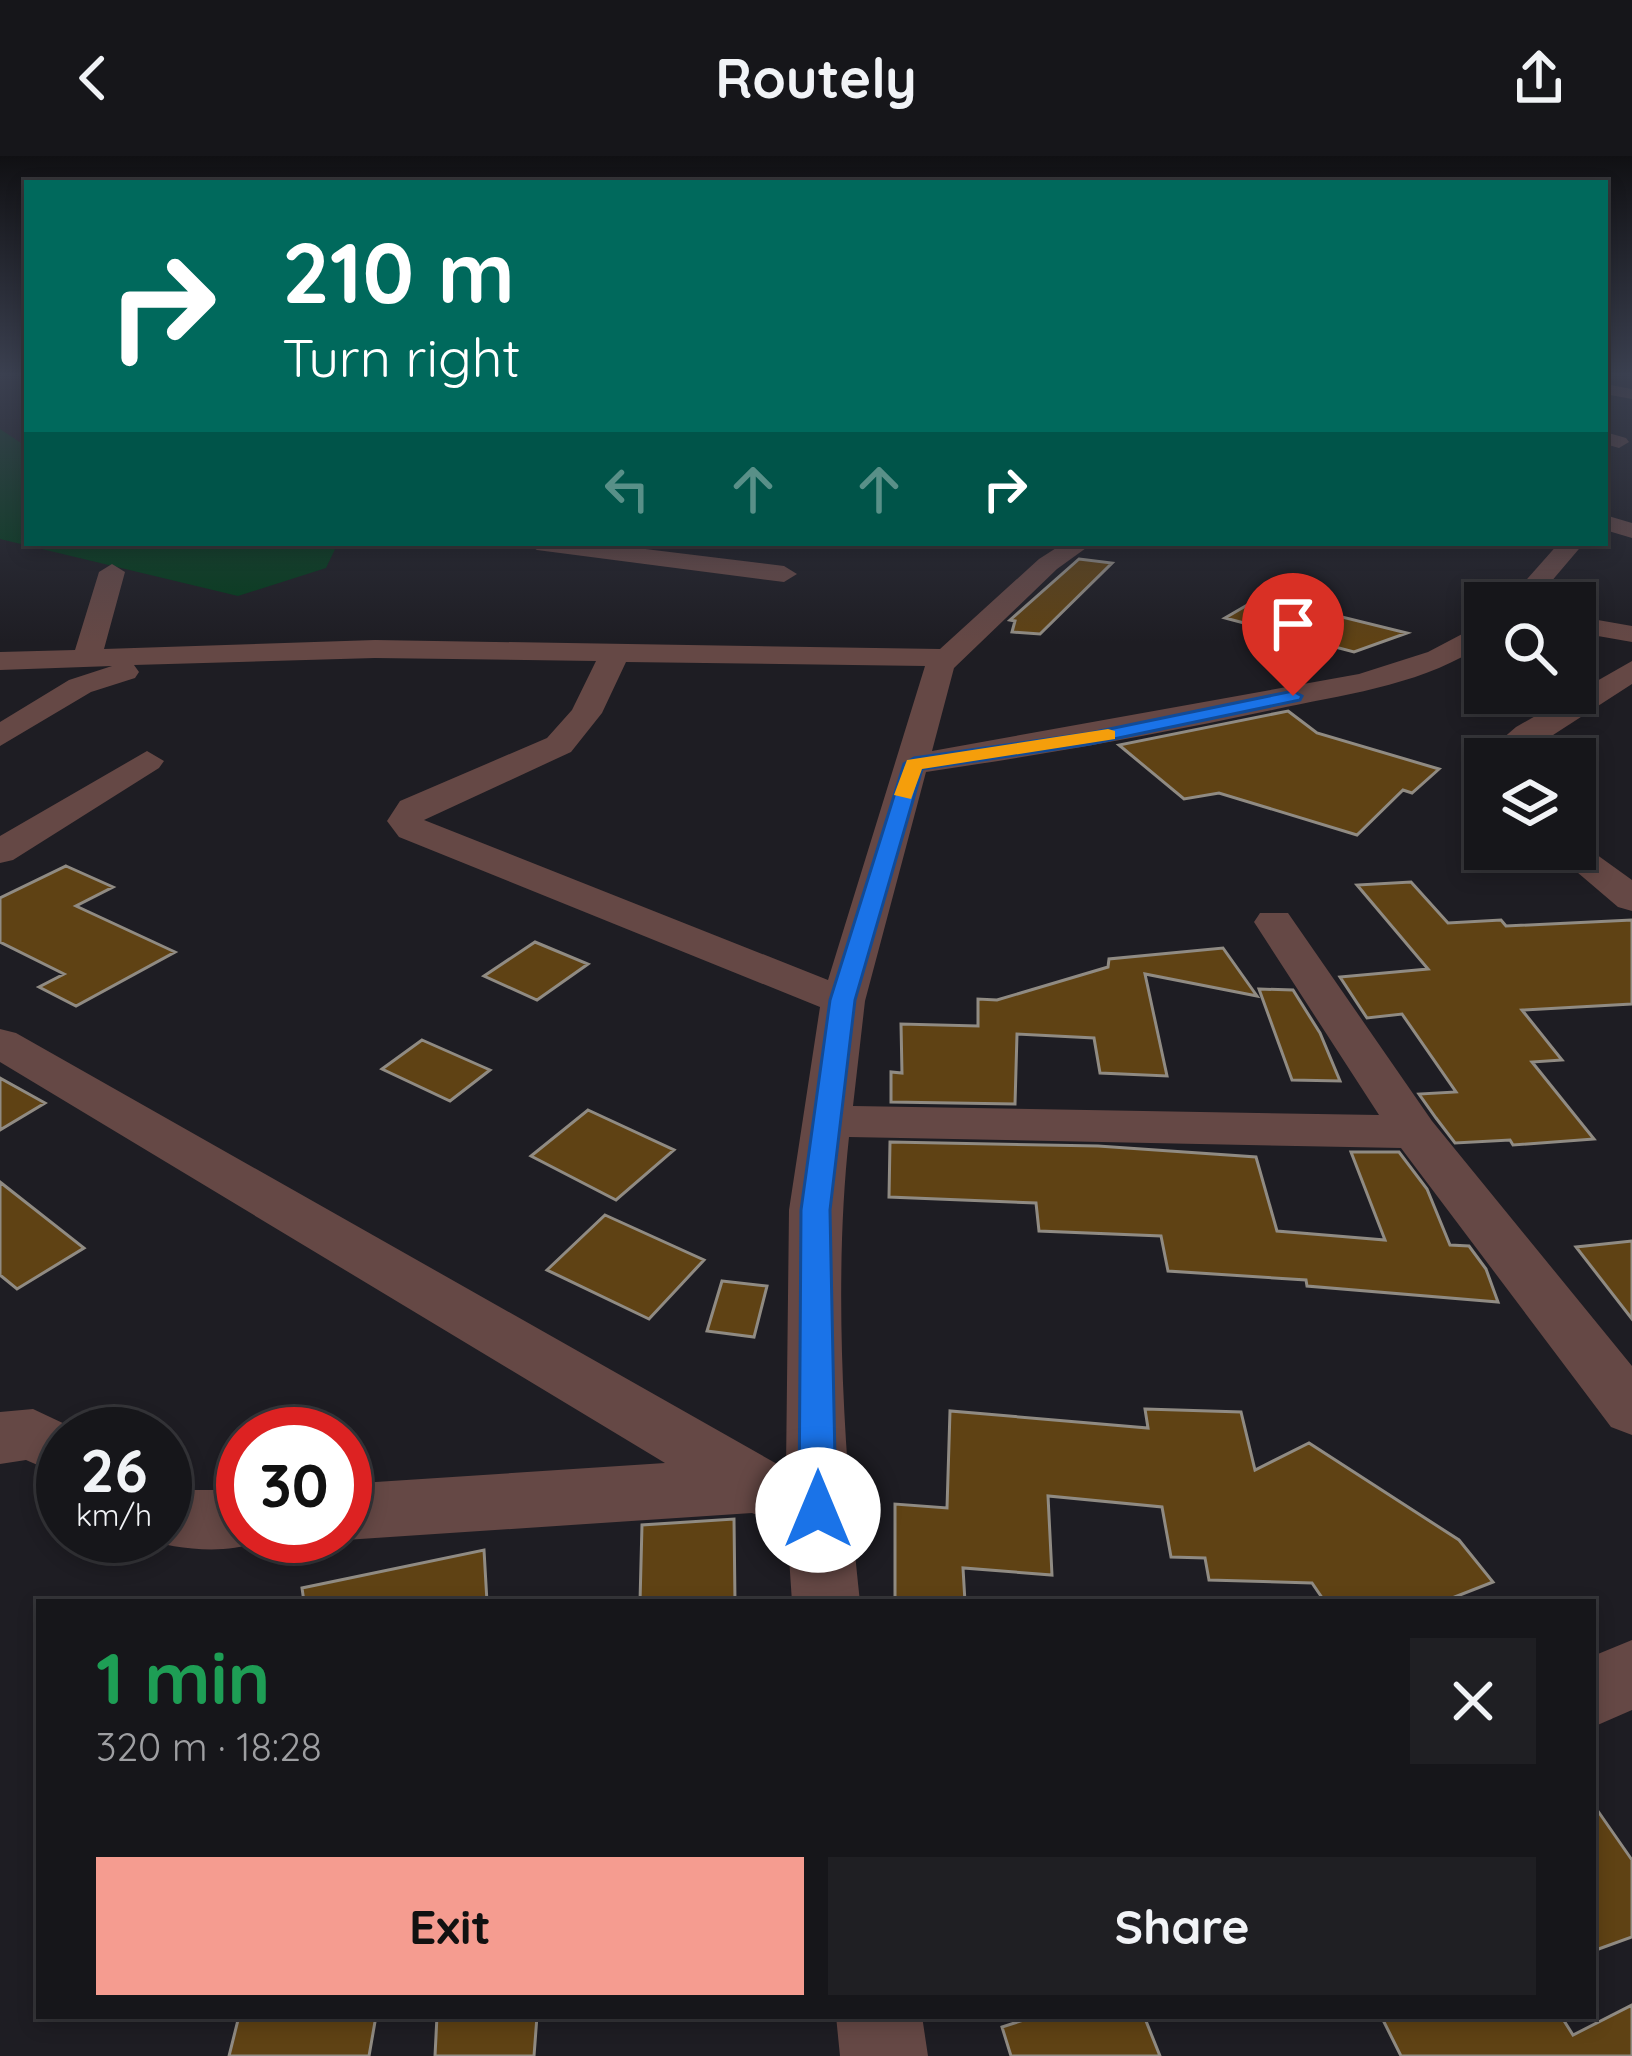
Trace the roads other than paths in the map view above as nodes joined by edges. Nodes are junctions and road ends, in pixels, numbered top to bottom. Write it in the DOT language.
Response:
graph roads {
  1 [pos="590,546"];
  2 [pos="1076,546"];
  3 [pos="1569,546"];
  4 [pos="660,550"];
  5 [pos="112,572"];
  6 [pos="784,574"];
  7 [pos="1538,582"];
  8 [pos="1596,628"];
  9 [pos="1632,634"];
  10 [pos="1464,645"];
  11 [pos="614,655"];
  12 [pos="946,658"];
  13 [pos="143,659"];
  14 [pos="86,661"];
  15 [pos="0,662"];
  16 [pos="47,662"];
  17 [pos="1632,670"];
  18 [pos="0,681"];
  19 [pos="1596,697"];
  20 [pos="1596,698"];
  21 [pos="1632,709"];
  22 [pos="1563,714"];
  23 [pos="0,736"];
  24 [pos="1518,738"];
  25 [pos="147,761"];
  26 [pos="914,764"];
  27 [pos="0,852"];
  28 [pos="1595,870"];
  29 [pos="1632,899"];
  30 [pos="1274,922"];
  31 [pos="842,1000"];
  32 [pos="0,1043"];
  33 [pos="827,1121"];
  34 [pos="1414,1132"];
  35 [pos="1632,1410"];
  36 [pos="36,1436"];
  37 [pos="0,1438"];
  38 [pos="755,1485"];
  39 [pos="372,1510"];
  40 [pos="818,1510"];
  41 [pos="826,1599"];
  42 [pos="1632,1674"];
  43 [pos="1596,1691"];
  44 [pos="879,2019"];
  45 [pos="884,2056"];
  1 -- 4 [label="street"];
  2 -- 12 [label="street"];
  3 -- 7 [label="street"];
  4 -- 6 [label="street"];
  5 -- 14 [label="street"];
  8 -- 9 [label="street"];
  10 -- 26 [label="street"];
  11 -- 12 [label="street"];
  11 -- 13 [label="street"];
  11 -- 31 [label="street"];
  12 -- 26 [label="street"];
  13 -- 14 [label="street"];
  13 -- 23 [label="street"];
  14 -- 16 [label="street"];
  15 -- 16 [label="street"];
  16 -- 18 [label="street"];
  17 -- 19 [label="street"];
  20 -- 21 [label="street"];
  22 -- 24 [label="street"];
  25 -- 27 [label="street"];
  26 -- 31 [label="street"];
  28 -- 29 [label="street"];
  30 -- 34 [label="street"];
  31 -- 33 [label="street"];
  32 -- 38 [label="street"];
  33 -- 34 [label="street"];
  33 -- 40 [label="street"];
  34 -- 35 [label="street"];
  36 -- 37 [label="street"];
  38 -- 39 [label="street"];
  38 -- 40 [label="street"];
  40 -- 41 [label="street"];
  42 -- 43 [label="street"];
  44 -- 45 [label="street"];
}
